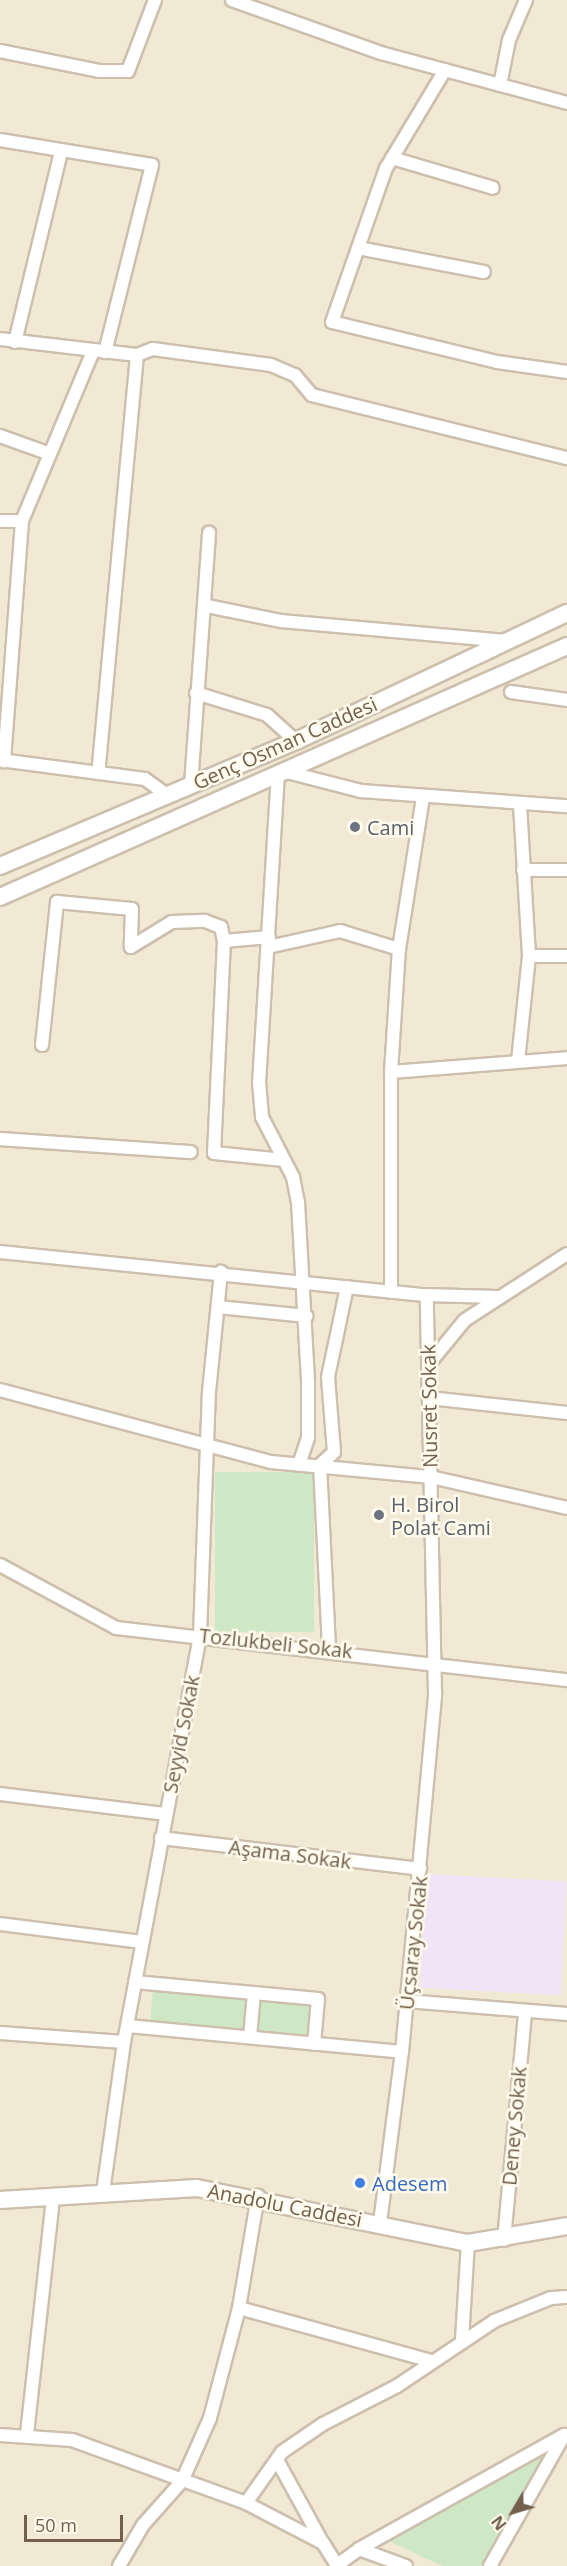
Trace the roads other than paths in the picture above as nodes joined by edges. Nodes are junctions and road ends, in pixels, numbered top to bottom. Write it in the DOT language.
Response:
graph roads {
  1 [pos="155,0"];
  2 [pos="232,0"];
  3 [pos="526,0"];
  4 [pos="0,51"];
  5 [pos="445,70"];
  6 [pos="500,85"];
  7 [pos="567,103"];
  8 [pos="0,140"];
  9 [pos="61,152"];
  10 [pos="392,158"];
  11 [pos="493,188"];
  12 [pos="358,248"];
  13 [pos="484,272"];
  14 [pos="0,339"];
  15 [pos="15,342"];
  16 [pos="99,351"];
  17 [pos="137,356"];
  18 [pos="567,372"];
  19 [pos="0,436"];
  20 [pos="50,454"];
  21 [pos="567,458"];
  22 [pos="0,521"];
  23 [pos="22,521"];
  24 [pos="209,533"];
  25 [pos="207,606"];
  26 [pos="567,613"];
  27 [pos="506,641"];
  28 [pos="567,646"];
  29 [pos="512,692"];
  30 [pos="196,693"];
  31 [pos="567,700"];
  32 [pos="296,741"];
  33 [pos="2,760"];
  34 [pos="281,772"];
  35 [pos="98,773"];
  36 [pos="191,785"];
  37 [pos="167,795"];
  38 [pos="423,798"];
  39 [pos="520,806"];
  40 [pos="567,806"];
  41 [pos="0,866"];
  42 [pos="524,870"];
  43 [pos="567,870"];
  44 [pos="0,897"];
  45 [pos="224,941"];
  46 [pos="268,942"];
  47 [pos="399,949"];
  48 [pos="529,956"];
  49 [pos="567,956"];
  50 [pos="42,1045"];
  51 [pos="567,1058"];
  52 [pos="518,1061"];
  53 [pos="391,1072"];
  54 [pos="0,1139"];
  55 [pos="191,1152"];
  56 [pos="284,1160"];
  57 [pos="0,1252"];
  58 [pos="567,1254"];
  59 [pos="221,1272"];
  60 [pos="305,1282"];
  61 [pos="347,1287"];
  62 [pos="390,1292"];
  63 [pos="427,1295"];
  64 [pos="497,1297"];
  65 [pos="218,1306"];
  66 [pos="307,1316"];
  67 [pos="428,1365"];
  68 [pos="0,1390"];
  69 [pos="429,1398"];
  70 [pos="567,1413"];
  71 [pos="208,1447"];
  72 [pos="299,1464"];
  73 [pos="320,1465"];
  74 [pos="431,1477"];
  75 [pos="567,1508"];
  76 [pos="0,1565"];
  77 [pos="200,1635"];
  78 [pos="328,1648"];
  79 [pos="431,1661"];
  80 [pos="567,1680"];
  81 [pos="0,1794"];
  82 [pos="165,1814"];
  83 [pos="161,1838"];
  84 [pos="420,1869"];
  85 [pos="0,1924"];
  86 [pos="142,1942"];
  87 [pos="135,1982"];
  88 [pos="254,1993"];
  89 [pos="406,2001"];
  90 [pos="525,2012"];
  91 [pos="567,2014"];
  92 [pos="128,2026"];
  93 [pos="0,2032"];
  94 [pos="250,2037"];
  95 [pos="124,2042"];
  96 [pos="314,2044"];
  97 [pos="402,2052"];
  98 [pos="104,2192"];
  99 [pos="258,2196"];
  100 [pos="53,2197"];
  101 [pos="0,2200"];
  102 [pos="380,2223"];
  103 [pos="567,2226"];
  104 [pos="504,2240"];
  105 [pos="468,2243"];
  106 [pos="567,2298"];
  107 [pos="239,2308"];
  108 [pos="462,2340"];
  109 [pos="432,2361"];
  110 [pos="566,2433"];
  111 [pos="27,2434"];
  112 [pos="0,2435"];
  113 [pos="277,2460"];
  114 [pos="182,2481"];
  115 [pos="246,2503"];
  116 [pos="322,2543"];
  117 [pos="359,2549"];
  118 [pos="337,2565"];
  119 [pos="119,2566"];
  120 [pos="406,2566"];
  121 [pos="490,2566"];
  1 -- 4 [label="street"];
  2 -- 5 [label="street"];
  3 -- 6 [label="street"];
  5 -- 6 [label="street"];
  5 -- 10 [label="street"];
  6 -- 7 [label="street"];
  8 -- 9 [label="street"];
  9 -- 15 [label="street"];
  9 -- 16 [label="street"];
  10 -- 11 [label="street"];
  10 -- 12 [label="street"];
  12 -- 13 [label="street"];
  12 -- 18 [label="street"];
  14 -- 15 [label="street"];
  15 -- 16 [label="street"];
  16 -- 17 [label="street"];
  16 -- 20 [label="street"];
  17 -- 21 [label="street"];
  17 -- 35 [label="street"];
  19 -- 20 [label="street"];
  20 -- 23 [label="street"];
  22 -- 23 [label="street"];
  23 -- 33 [label="street"];
  24 -- 25 [label="street"];
  25 -- 27 [label="street"];
  25 -- 30 [label="street"];
  26 -- 27 [label="main road, Genç Osman Caddesi"];
  27 -- 32 [label="main road, Genç Osman Caddesi"];
  28 -- 34 [label="main road, Genç Osman Caddesi"];
  29 -- 31 [label="street"];
  30 -- 32 [label="street"];
  30 -- 36 [label="street"];
  32 -- 36 [label="main road, Genç Osman Caddesi"];
  33 -- 35 [label="street"];
  34 -- 38 [label="street"];
  34 -- 44 [label="main road, Genç Osman Caddesi"];
  34 -- 46 [label="street"];
  35 -- 37 [label="street"];
  36 -- 37 [label="main road, Genç Osman Caddesi"];
  37 -- 41 [label="main road, Genç Osman Caddesi"];
  38 -- 39 [label="street"];
  38 -- 47 [label="street"];
  39 -- 40 [label="street"];
  39 -- 42 [label="street"];
  42 -- 43 [label="street"];
  42 -- 48 [label="street"];
  45 -- 46 [label="street"];
  45 -- 50 [label="street"];
  45 -- 56 [label="street"];
  46 -- 47 [label="street"];
  46 -- 56 [label="street"];
  47 -- 53 [label="street"];
  48 -- 49 [label="street"];
  48 -- 52 [label="street"];
  51 -- 52 [label="street"];
  52 -- 53 [label="street"];
  53 -- 62 [label="street"];
  54 -- 55 [label="street"];
  56 -- 60 [label="street"];
  57 -- 59 [label="street"];
  58 -- 64 [label="street"];
  59 -- 60 [label="street"];
  59 -- 65 [label="street, Seyyid Sokak"];
  60 -- 61 [label="street"];
  60 -- 66 [label="street"];
  61 -- 62 [label="street"];
  61 -- 73 [label="street"];
  62 -- 63 [label="street"];
  63 -- 64 [label="street"];
  63 -- 67 [label="street, Nusret Sokak"];
  64 -- 67 [label="street"];
  65 -- 66 [label="street"];
  65 -- 71 [label="street, Seyyid Sokak"];
  66 -- 72 [label="street"];
  67 -- 69 [label="street, Nusret Sokak"];
  68 -- 71 [label="street"];
  69 -- 70 [label="street"];
  69 -- 74 [label="street, Nusret Sokak"];
  71 -- 72 [label="street"];
  71 -- 77 [label="street, Seyyid Sokak"];
  72 -- 73 [label="street"];
  73 -- 74 [label="street"];
  73 -- 78 [label="street"];
  74 -- 75 [label="street"];
  74 -- 79 [label="street, Nusret Sokak"];
  76 -- 77 [label="street, Tozlukbeli Sokak"];
  77 -- 78 [label="street, Tozlukbeli Sokak"];
  77 -- 82 [label="street, Seyyid Sokak"];
  78 -- 79 [label="street, Tozlukbeli Sokak"];
  79 -- 80 [label="street, Tozlukbeli Sokak"];
  79 -- 84 [label="street, Üçsaray Sokak"];
  81 -- 82 [label="street"];
  82 -- 83 [label="street, Seyyid Sokak"];
  83 -- 84 [label="street, Aşama Sokak"];
  83 -- 86 [label="street, Seyyid Sokak"];
  84 -- 89 [label="street, Üçsaray Sokak"];
  85 -- 86 [label="street"];
  86 -- 87 [label="street, Seyyid Sokak"];
  87 -- 88 [label="street"];
  87 -- 92 [label="street, Seyyid Sokak"];
  88 -- 94 [label="street"];
  88 -- 96 [label="street"];
  89 -- 90 [label="street"];
  89 -- 97 [label="street, Üçsaray Sokak"];
  90 -- 91 [label="street"];
  90 -- 104 [label="street, Deney Sokak"];
  92 -- 94 [label="street"];
  92 -- 95 [label="street, Seyyid Sokak"];
  93 -- 95 [label="street"];
  94 -- 96 [label="street"];
  95 -- 98 [label="street, Seyyid Sokak"];
  96 -- 97 [label="street"];
  97 -- 102 [label="street, Üçsaray Sokak"];
  98 -- 99 [label="main road, Anadolu Caddesi"];
  98 -- 100 [label="main road, Anadolu Caddesi"];
  99 -- 102 [label="main road, Anadolu Caddesi"];
  99 -- 107 [label="street"];
  100 -- 101 [label="main road, Anadolu Caddesi"];
  100 -- 111 [label="street"];
  102 -- 105 [label="main road, Anadolu Caddesi"];
  103 -- 104 [label="main road, Anadolu Caddesi"];
  104 -- 105 [label="main road, Anadolu Caddesi"];
  105 -- 108 [label="street"];
  106 -- 108 [label="street"];
  107 -- 109 [label="street"];
  107 -- 114 [label="street"];
  108 -- 109 [label="street"];
  109 -- 113 [label="street"];
  110 -- 117 [label="street"];
  110 -- 121 [label="street"];
  111 -- 112 [label="street"];
  111 -- 114 [label="street"];
  113 -- 115 [label="street"];
  113 -- 116 [label="street"];
  114 -- 115 [label="street"];
  114 -- 119 [label="street"];
  115 -- 116 [label="street"];
  116 -- 118 [label="street"];
  117 -- 118 [label="street"];
  117 -- 120 [label="street"];
}
